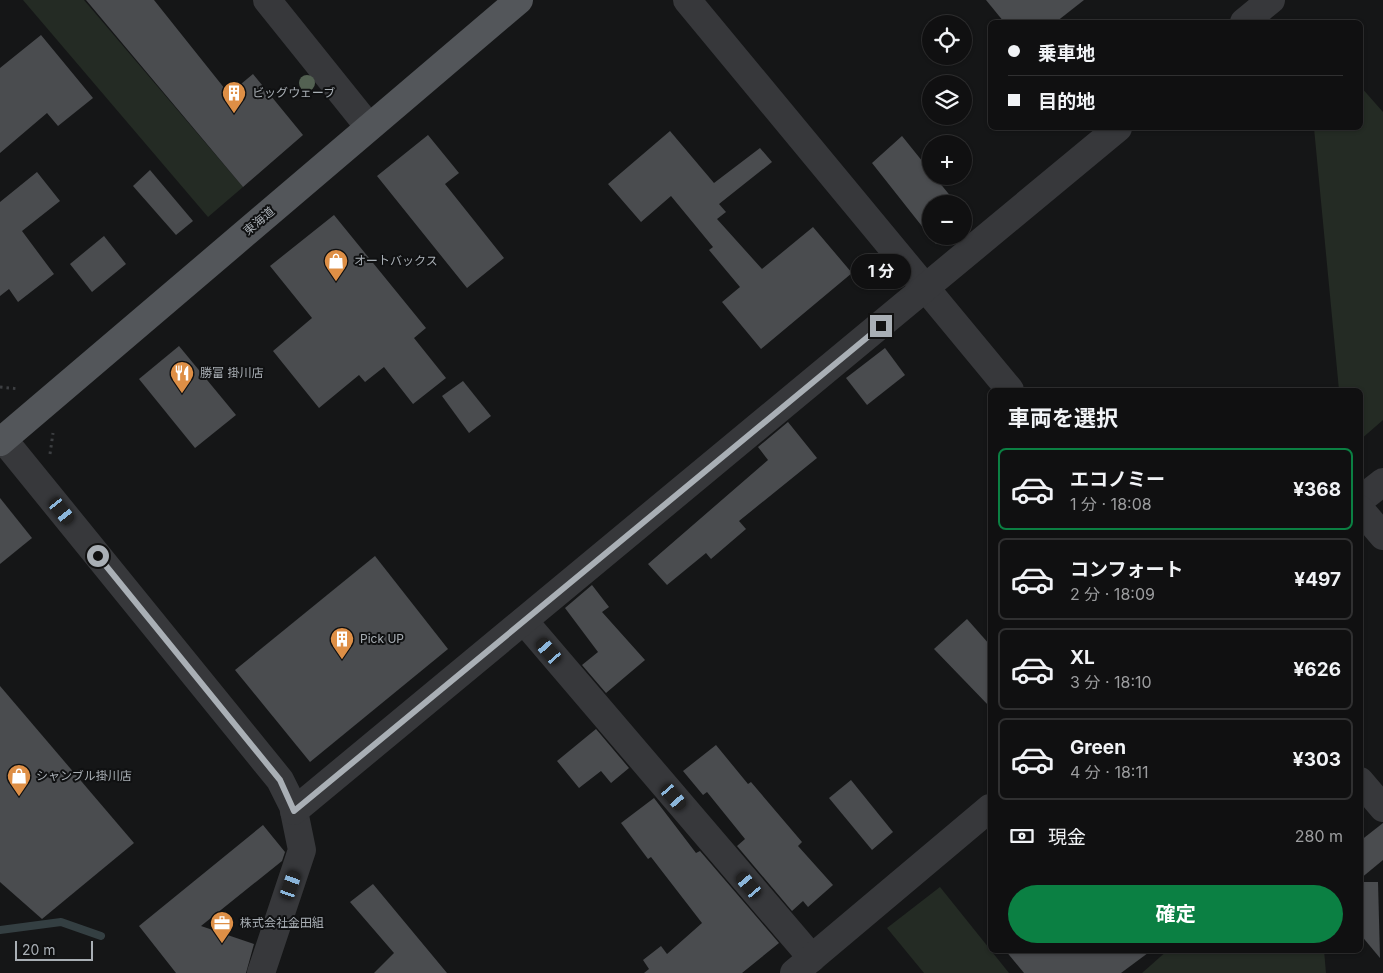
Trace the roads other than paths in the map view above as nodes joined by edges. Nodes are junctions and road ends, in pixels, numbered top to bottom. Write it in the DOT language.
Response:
graph roads {
  1 [pos="267,0"];
  2 [pos="519,0"];
  3 [pos="687,0"];
  4 [pos="1271,0"];
  5 [pos="1246,20"];
  6 [pos="369,127"];
  7 [pos="1116,130"];
  8 [pos="926,289"];
  9 [pos="1008,388"];
  10 [pos="2,440"];
  11 [pos="1383,482"];
  12 [pos="1363,498"];
  13 [pos="1363,512"];
  14 [pos="1383,536"];
  15 [pos="524,621"];
  16 [pos="1363,785"];
  17 [pos="1383,808"];
  18 [pos="988,810"];
  19 [pos="294,811"];
  20 [pos="803,966"];
  21 [pos="261,973"];
  1 -- 6 [label="street"];
  2 -- 6 [label="main road, 東海道"];
  3 -- 8 [label="street"];
  4 -- 5 [label="street"];
  6 -- 10 [label="main road, 東海道"];
  7 -- 8 [label="street"];
  8 -- 9 [label="street"];
  8 -- 15 [label="street"];
  10 -- 19 [label="street"];
  11 -- 12 [label="street"];
  13 -- 14 [label="street"];
  15 -- 19 [label="street"];
  15 -- 20 [label="street"];
  16 -- 17 [label="street"];
  18 -- 20 [label="street"];
  19 -- 21 [label="street"];
}
